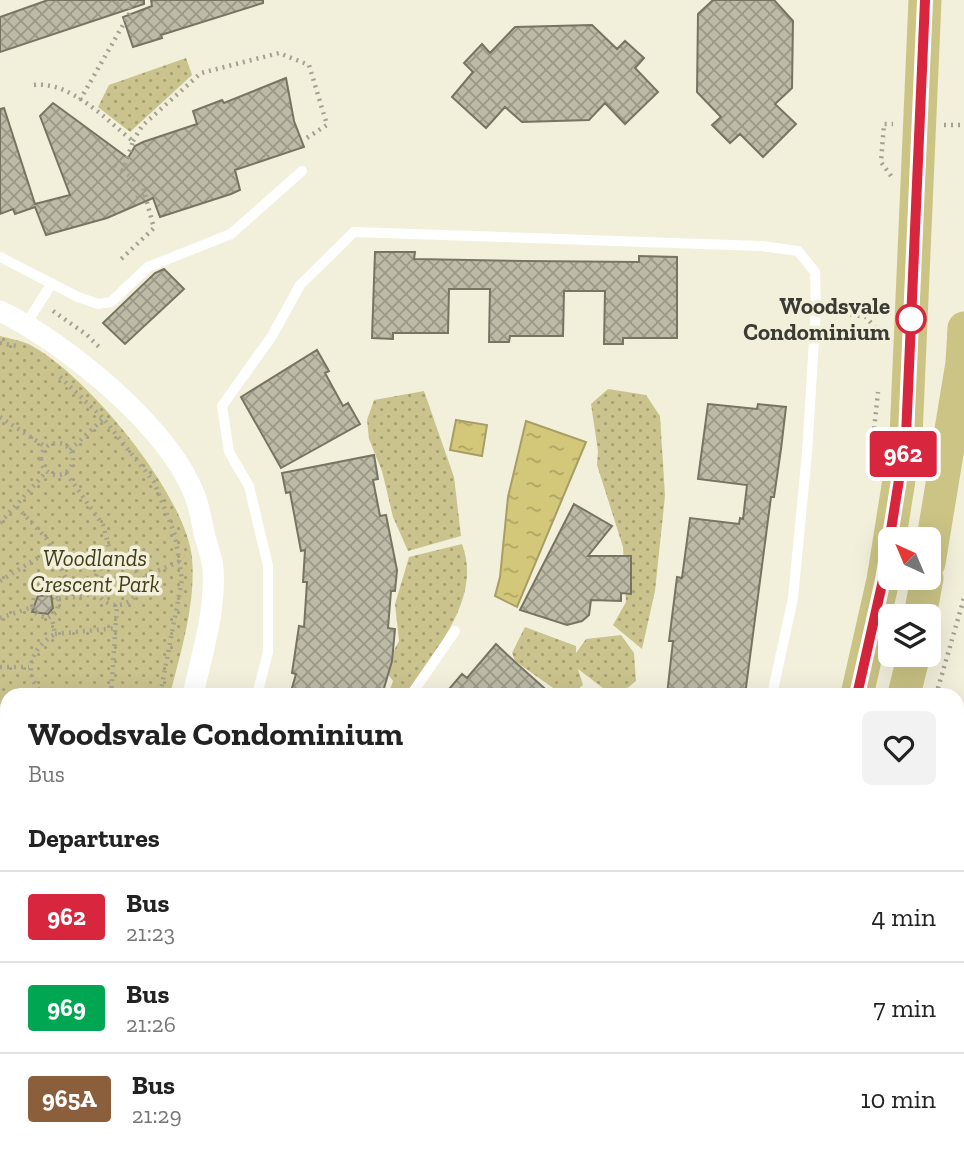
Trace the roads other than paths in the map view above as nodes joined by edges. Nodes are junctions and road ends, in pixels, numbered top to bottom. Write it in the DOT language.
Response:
graph roads {
  1 [pos="925,0"];
  2 [pos="302,171"];
  3 [pos="0,257"];
  4 [pos="52,283"];
  5 [pos="0,311"];
  6 [pos="26,324"];
  7 [pos="964,328"];
  8 [pos="935,527"];
  9 [pos="455,631"];
  10 [pos="911,667"];
  11 [pos="195,688"];
  12 [pos="259,688"];
  13 [pos="416,688"];
  14 [pos="774,688"];
  15 [pos="859,688"];
  16 [pos="906,688"];
  1 -- 15 [label="main road"];
  2 -- 4 [label="lane"];
  3 -- 4 [label="lane"];
  4 -- 6 [label="lane"];
  5 -- 6 [label="street"];
  6 -- 11 [label="street"];
  7 -- 8 [label="main road"];
  9 -- 13 [label="lane"];
  10 -- 16 [label="main road"];
  12 -- 14 [label="lane"];
}
